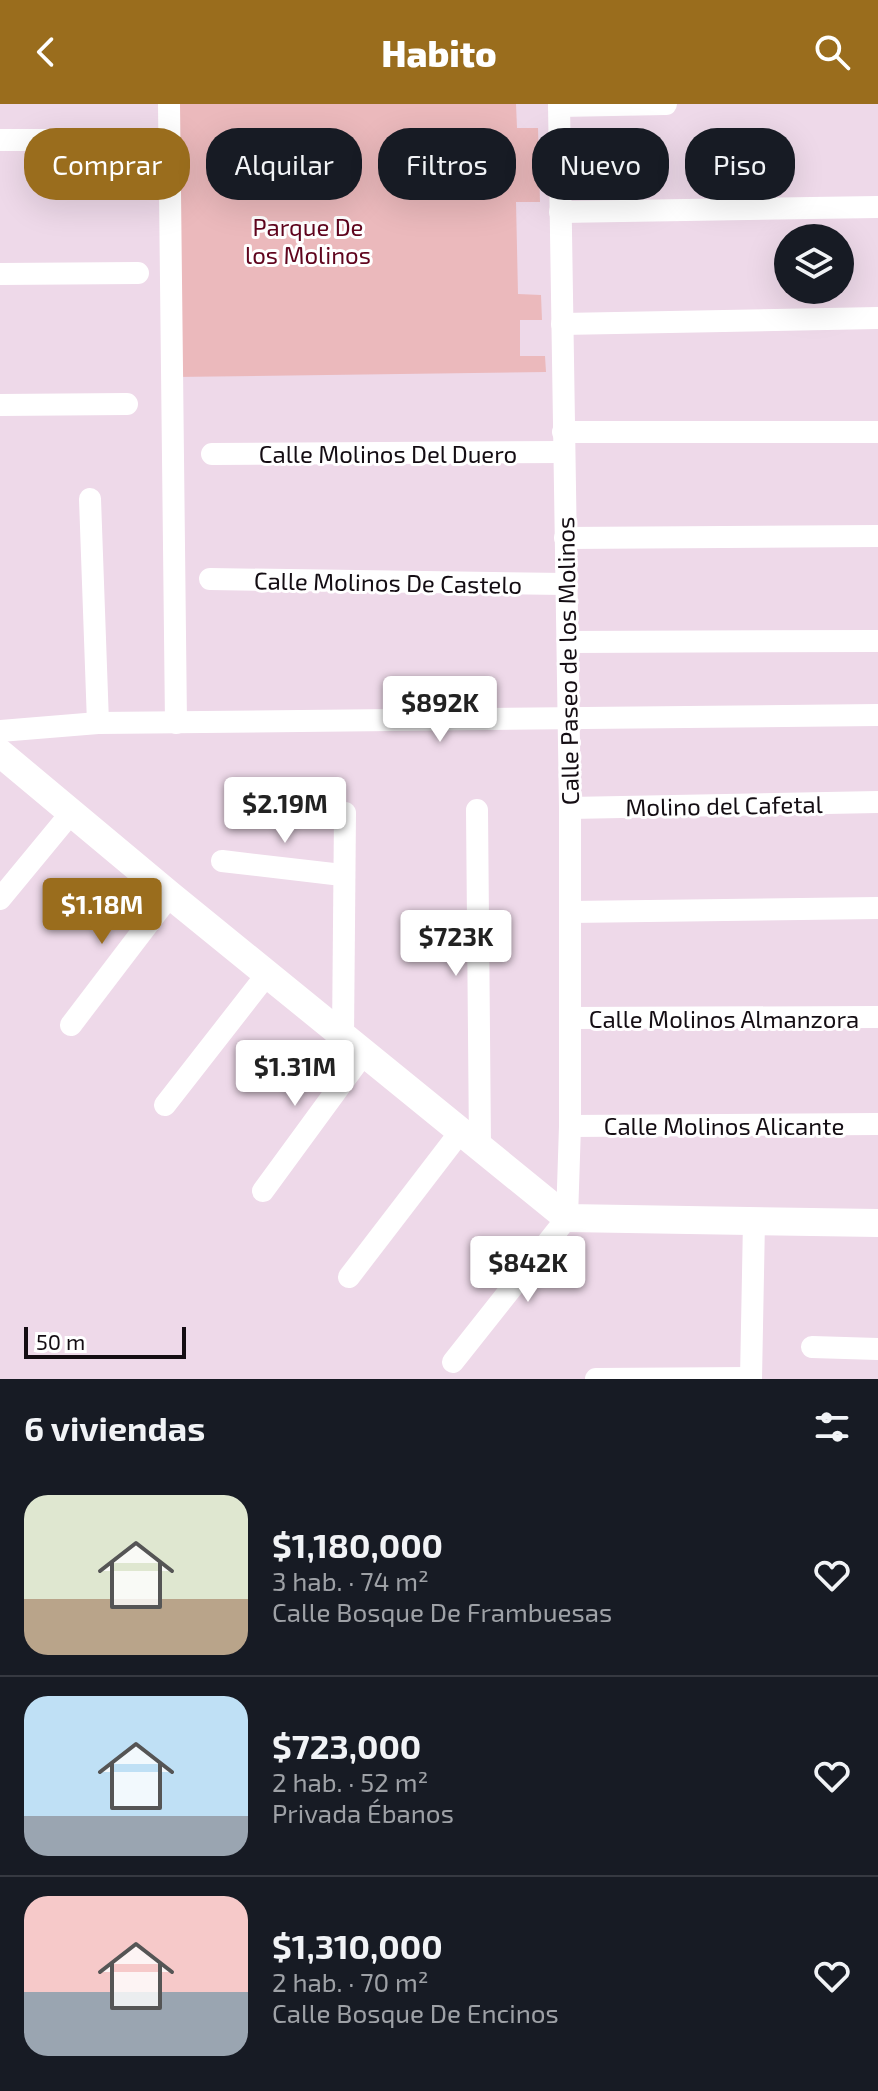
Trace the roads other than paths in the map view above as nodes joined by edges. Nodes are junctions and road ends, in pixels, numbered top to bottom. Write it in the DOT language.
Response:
graph roads {
  1 [pos="169,104"];
  2 [pos="666,104"];
  3 [pos="559,105"];
  4 [pos="0,140"];
  5 [pos="24,140"];
  6 [pos="878,207"];
  7 [pos="560,212"];
  8 [pos="138,273"];
  9 [pos="0,274"];
  10 [pos="878,318"];
  11 [pos="562,324"];
  12 [pos="127,404"];
  13 [pos="0,405"];
  14 [pos="878,432"];
  15 [pos="563,442"];
  16 [pos="212,454"];
  17 [pos="90,499"];
  18 [pos="878,536"];
  19 [pos="565,538"];
  20 [pos="210,579"];
  21 [pos="565,584"];
  22 [pos="878,641"];
  23 [pos="568,642"];
  24 [pos="878,715"];
  25 [pos="568,720"];
  26 [pos="98,723"];
  27 [pos="176,723"];
  28 [pos="0,731"];
  29 [pos="0,753"];
  30 [pos="878,802"];
  31 [pos="570,808"];
  32 [pos="477,810"];
  33 [pos="71,813"];
  34 [pos="345,813"];
  35 [pos="222,861"];
  36 [pos="342,875"];
  37 [pos="170,895"];
  38 [pos="0,899"];
  39 [pos="878,908"];
  40 [pos="570,912"];
  41 [pos="268,973"];
  42 [pos="878,1017"];
  43 [pos="570,1018"];
  44 [pos="71,1025"];
  45 [pos="354,1044"];
  46 [pos="165,1105"];
  47 [pos="878,1124"];
  48 [pos="570,1126"];
  49 [pos="471,1138"];
  50 [pos="263,1191"];
  51 [pos="567,1218"];
  52 [pos="754,1221"];
  53 [pos="878,1223"];
  54 [pos="349,1277"];
  55 [pos="812,1347"];
  56 [pos="878,1349"];
  57 [pos="453,1362"];
  58 [pos="751,1378"];
  59 [pos="596,1379"];
  1 -- 27 [label="street"];
  2 -- 3 [label="street"];
  3 -- 7 [label="street, Calle Paseo de los Molinos"];
  4 -- 5 [label="street"];
  6 -- 7 [label="street"];
  7 -- 11 [label="street, Calle Paseo de los Molinos"];
  8 -- 9 [label="street"];
  10 -- 11 [label="street"];
  11 -- 15 [label="street, Calle Paseo de los Molinos"];
  12 -- 13 [label="street"];
  14 -- 15 [label="street, Calle Molinos Del Duero"];
  15 -- 16 [label="street, Calle Molinos Del Duero"];
  15 -- 19 [label="street, Calle Paseo de los Molinos"];
  17 -- 26 [label="street"];
  18 -- 19 [label="street"];
  19 -- 21 [label="street, Calle Paseo de los Molinos"];
  20 -- 21 [label="street, Calle Molinos De Castelo"];
  21 -- 23 [label="street, Calle Paseo de los Molinos"];
  22 -- 23 [label="street"];
  23 -- 25 [label="street, Calle Paseo de los Molinos"];
  24 -- 25 [label="street"];
  25 -- 27 [label="street"];
  25 -- 31 [label="street, Calle Paseo de los Molinos"];
  26 -- 27 [label="street"];
  26 -- 28 [label="street"];
  29 -- 33 [label="main road"];
  30 -- 31 [label="street, Molino del Cafetal"];
  31 -- 40 [label="street, Calle Paseo de los Molinos"];
  32 -- 49 [label="street"];
  33 -- 37 [label="main road"];
  33 -- 38 [label="street"];
  34 -- 36 [label="street"];
  35 -- 36 [label="street"];
  36 -- 45 [label="street"];
  37 -- 41 [label="main road"];
  37 -- 44 [label="street"];
  39 -- 40 [label="street"];
  40 -- 43 [label="street, Calle Paseo de los Molinos"];
  41 -- 45 [label="main road"];
  41 -- 46 [label="street"];
  42 -- 43 [label="street, Calle Molinos Almanzora"];
  43 -- 48 [label="street, Calle Paseo de los Molinos"];
  45 -- 49 [label="main road"];
  45 -- 50 [label="street"];
  47 -- 48 [label="street, Calle Molinos Alicante"];
  48 -- 51 [label="street, Calle Paseo de los Molinos"];
  49 -- 51 [label="main road"];
  49 -- 54 [label="street"];
  51 -- 52 [label="main road"];
  51 -- 57 [label="street"];
  52 -- 53 [label="main road"];
  52 -- 58 [label="street"];
  55 -- 56 [label="street"];
  58 -- 59 [label="street"];
}
